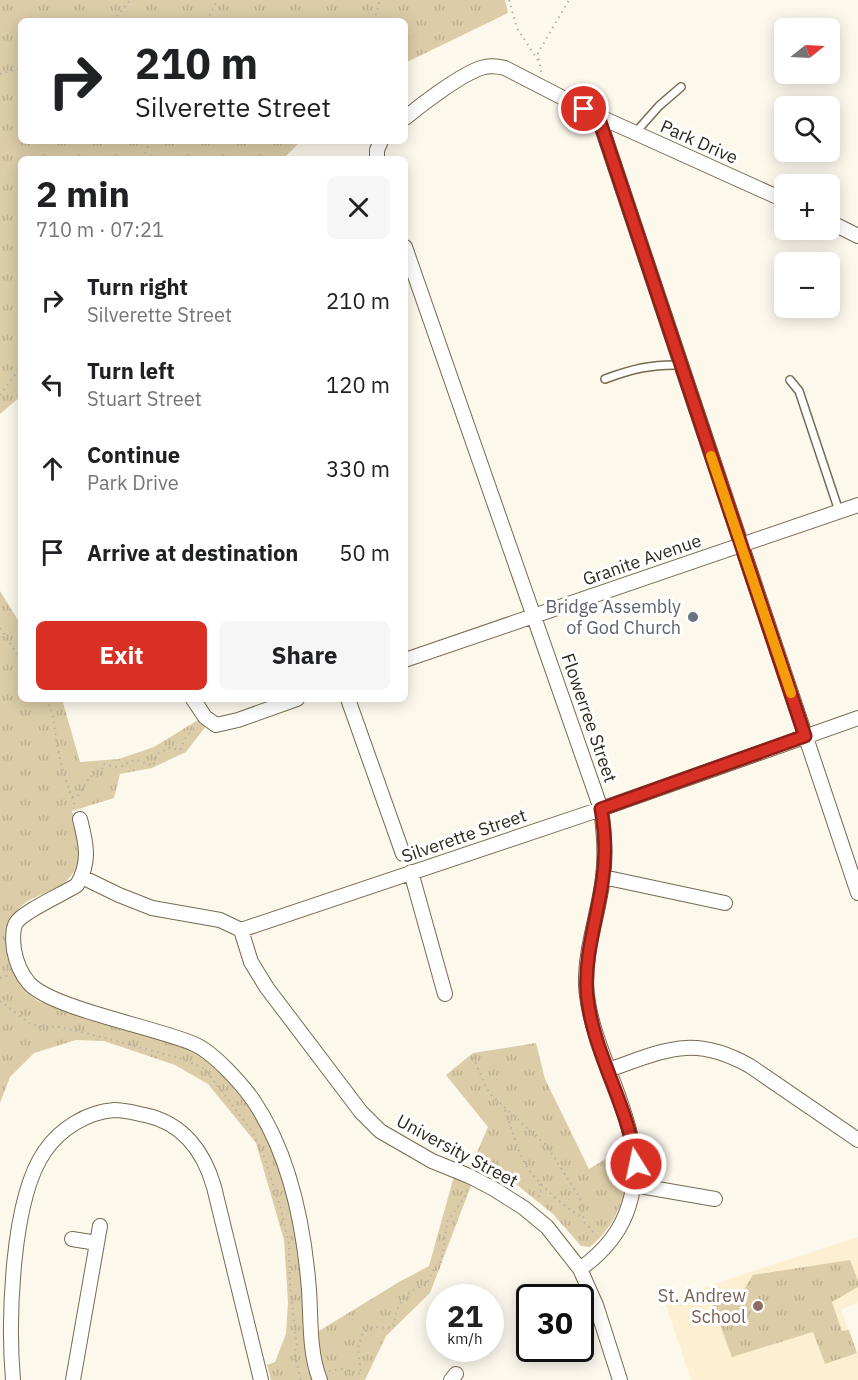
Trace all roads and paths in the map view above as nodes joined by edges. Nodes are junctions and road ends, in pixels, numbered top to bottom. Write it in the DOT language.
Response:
graph roads {
  1 [pos="130,0"];
  2 [pos="217,0"];
  3 [pos="381,0"];
  4 [pos="509,0"];
  5 [pos="569,0"];
  6 [pos="115,18"];
  7 [pos="208,18"];
  8 [pos="375,18"];
  9 [pos="539,62"];
  10 [pos="18,69"];
  11 [pos="0,74"];
  12 [pos="681,87"];
  13 [pos="546,89"];
  14 [pos="408,116"];
  15 [pos="598,116"];
  16 [pos="635,133"];
  17 [pos="774,196"];
  18 [pos="840,227"];
  19 [pos="858,236"];
  20 [pos="408,256"];
  21 [pos="681,365"];
  22 [pos="18,370"];
  23 [pos="605,380"];
  24 [pos="790,380"];
  25 [pos="0,394"];
  26 [pos="858,505"];
  27 [pos="839,511"];
  28 [pos="741,544"];
  29 [pos="535,616"];
  30 [pos="0,628"];
  31 [pos="18,655"];
  32 [pos="408,659"];
  33 [pos="48,702"];
  34 [pos="195,702"];
  35 [pos="289,702"];
  36 [pos="349,702"];
  37 [pos="858,718"];
  38 [pos="211,721"];
  39 [pos="805,736"];
  40 [pos="601,809"];
  41 [pos="80,819"];
  42 [pos="403,854"];
  43 [pos="411,872"];
  44 [pos="82,877"];
  45 [pos="603,877"];
  46 [pos="858,893"];
  47 [pos="725,903"];
  48 [pos="241,930"];
  49 [pos="445,994"];
  50 [pos="473,1057"];
  51 [pos="608,1070"];
  52 [pos="505,1110"];
  53 [pos="858,1140"];
  54 [pos="539,1181"];
  55 [pos="634,1185"];
  56 [pos="468,1186"];
  57 [pos="539,1197"];
  58 [pos="715,1199"];
  59 [pos="584,1218"];
  60 [pos="100,1226"];
  61 [pos="597,1236"];
  62 [pos="72,1239"];
  63 [pos="97,1243"];
  64 [pos="580,1269"];
  65 [pos="319,1378"];
  66 [pos="12,1380"];
  67 [pos="73,1380"];
  68 [pos="261,1380"];
  69 [pos="620,1380"];
  1 -- 6 [label="path"];
  2 -- 7 [label="path"];
  3 -- 8 [label="path"];
  4 -- 9 [label="path"];
  5 -- 9 [label="path"];
  9 -- 13 [label="path"];
  10 -- 11 [label="path"];
  12 -- 16 [label="lane"];
  13 -- 14 [label="street, Park Drive"];
  13 -- 15 [label="street, Park Drive"];
  15 -- 16 [label="street, Park Drive"];
  15 -- 21 [label="street"];
  16 -- 17 [label="street, Park Drive"];
  18 -- 19 [label="street"];
  20 -- 29 [label="street, Flowerree Street"];
  21 -- 23 [label="lane"];
  21 -- 28 [label="street"];
  22 -- 25 [label="path"];
  24 -- 27 [label="lane"];
  26 -- 27 [label="street, Granite Avenue"];
  27 -- 28 [label="street, Granite Avenue"];
  28 -- 29 [label="street, Granite Avenue"];
  28 -- 39 [label="street"];
  29 -- 32 [label="street, Granite Avenue"];
  29 -- 40 [label="street, Flowerree Street"];
  30 -- 31 [label="path"];
  33 -- 38 [label="path"];
  34 -- 38 [label="street"];
  35 -- 38 [label="street"];
  36 -- 42 [label="street"];
  37 -- 39 [label="street, Silverette Street"];
  39 -- 40 [label="street, Silverette Street"];
  39 -- 46 [label="street"];
  40 -- 43 [label="street, Silverette Street"];
  40 -- 45 [label="street, Flowerree Street"];
  41 -- 44 [label="street"];
  43 -- 48 [label="street, Silverette Street"];
  43 -- 49 [label="street"];
  44 -- 48 [label="street"];
  44 -- 65 [label="street"];
  45 -- 47 [label="street"];
  45 -- 51 [label="street, Flowerree Street"];
  48 -- 64 [label="street, University Street"];
  50 -- 52 [label="path"];
  51 -- 53 [label="street"];
  51 -- 55 [label="street, Flowerree Street"];
  52 -- 54 [label="path"];
  52 -- 59 [label="path"];
  54 -- 57 [label="path"];
  54 -- 59 [label="path"];
  55 -- 58 [label="street"];
  55 -- 64 [label="street, Flowerree Street"];
  56 -- 65 [label="path"];
  59 -- 61 [label="path"];
  60 -- 63 [label="street"];
  62 -- 63 [label="street"];
  63 -- 67 [label="street"];
  64 -- 69 [label="street, University Street"];
  66 -- 68 [label="street"];
}
